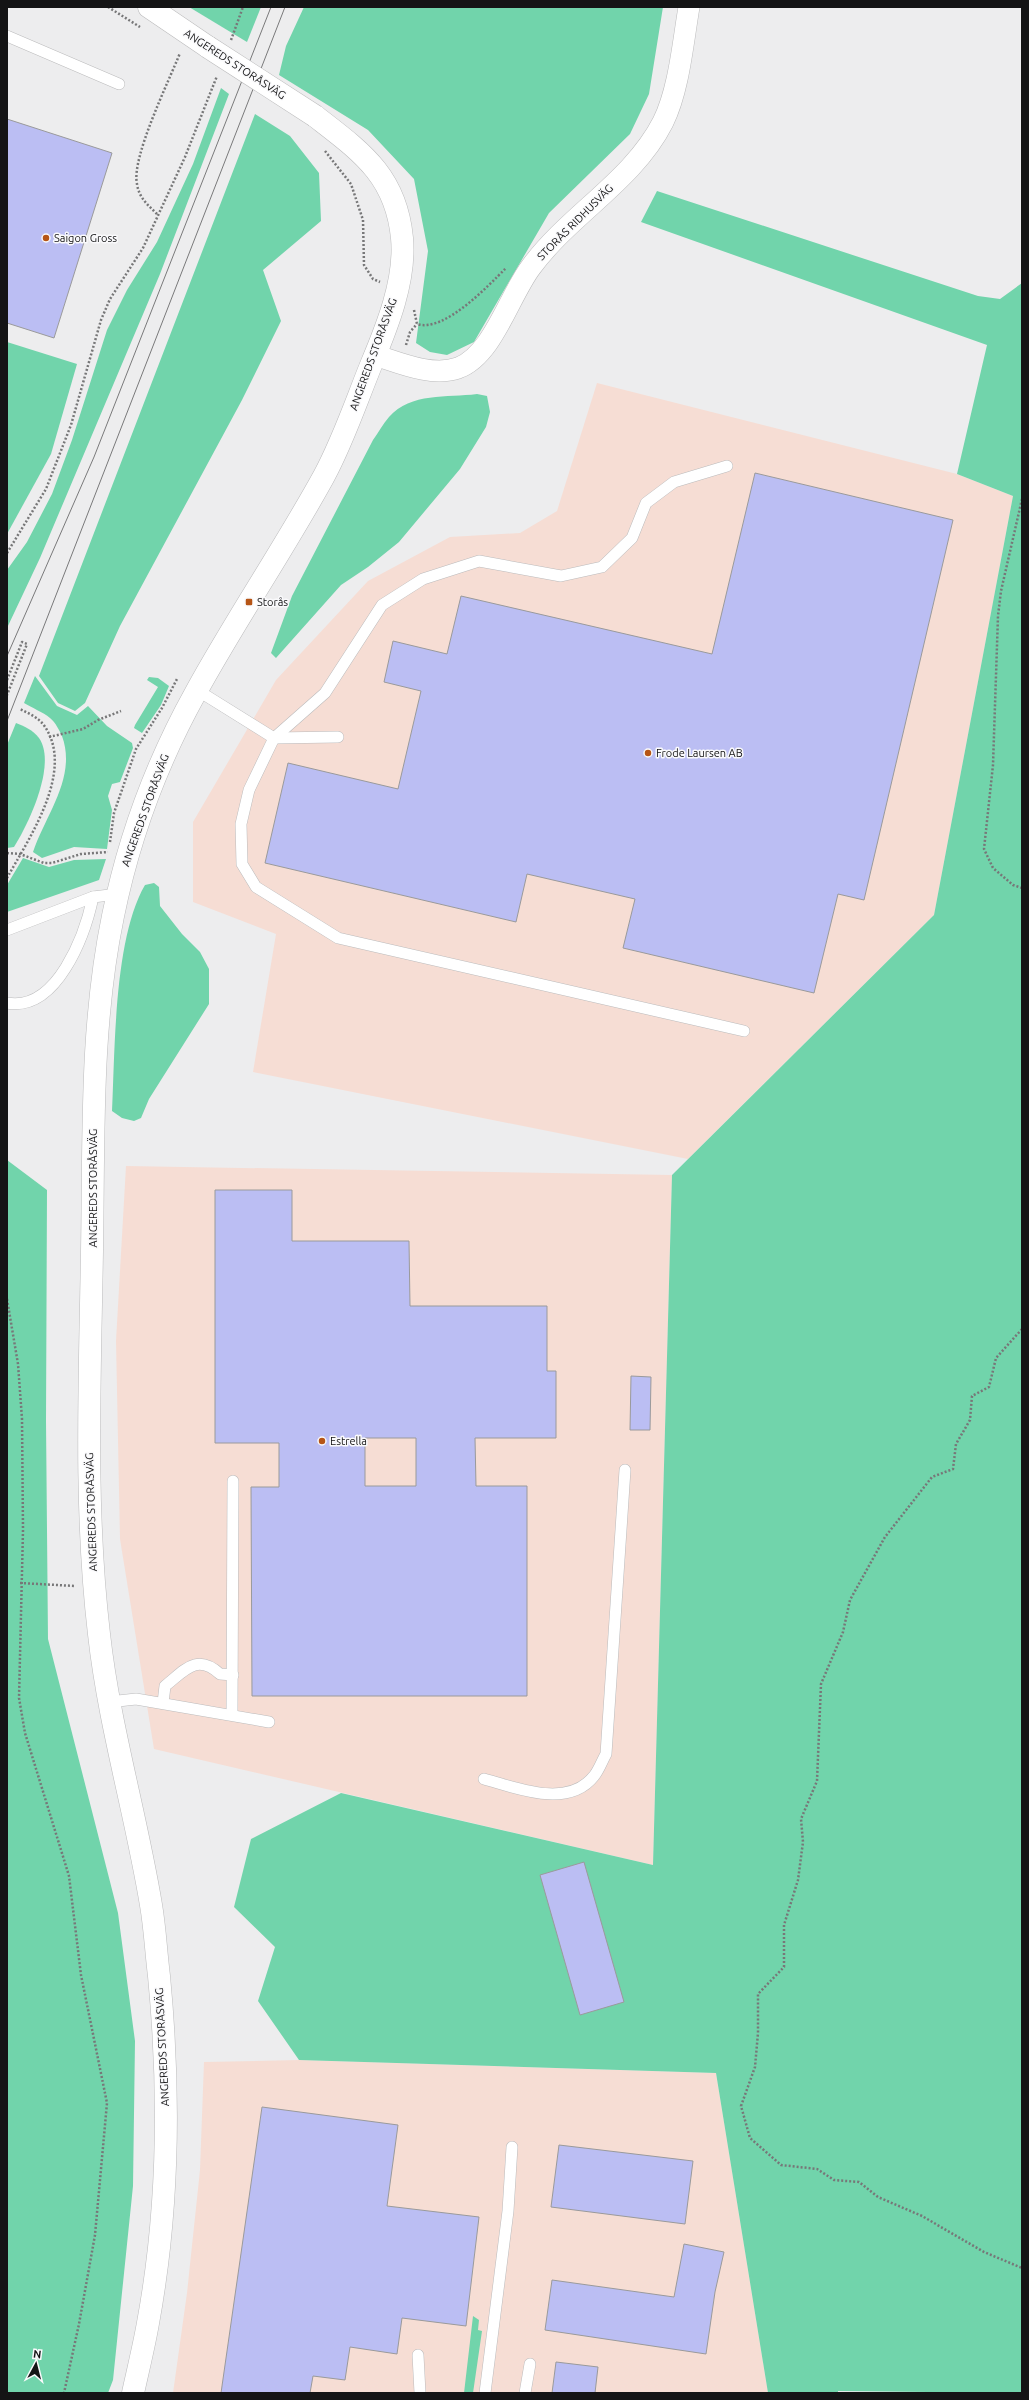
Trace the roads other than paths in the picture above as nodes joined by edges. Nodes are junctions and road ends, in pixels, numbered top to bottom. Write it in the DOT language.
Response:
graph roads {
  1 [pos="149,7"];
  2 [pos="689,7"];
  3 [pos="7,36"];
  4 [pos="119,84"];
  5 [pos="375,355"];
  6 [pos="727,466"];
  7 [pos="197,690"];
  8 [pos="338,737"];
  9 [pos="274,738"];
  10 [pos="118,894"];
  11 [pos="93,897"];
  12 [pos="7,930"];
  13 [pos="7,1003"];
  14 [pos="744,1031"];
  15 [pos="625,1470"];
  16 [pos="232,1481"];
  17 [pos="233,1675"];
  18 [pos="109,1702"];
  19 [pos="163,1703"];
  20 [pos="232,1714"];
  21 [pos="269,1722"];
  22 [pos="484,1779"];
  23 [pos="512,2147"];
  24 [pos="418,2355"];
  25 [pos="530,2364"];
  26 [pos="133,2393"];
  27 [pos="420,2393"];
  28 [pos="485,2393"];
  29 [pos="526,2393"];
  1 -- 5 [label="street, ANGEREDS STORÅSVÄG, bridge"];
  2 -- 5 [label="street, STORÅS RIDHUSVÄG"];
  3 -- 4 [label="lane"];
  5 -- 7 [label="street, ANGEREDS STORÅSVÄG"];
  6 -- 9 [label="lane"];
  7 -- 9 [label="lane"];
  7 -- 10 [label="street, ANGEREDS STORÅSVÄG"];
  8 -- 9 [label="lane"];
  9 -- 14 [label="lane"];
  10 -- 11 [label="lane"];
  10 -- 18 [label="street, ANGEREDS STORÅSVÄG"];
  11 -- 12 [label="lane"];
  11 -- 13 [label="lane"];
  15 -- 22 [label="lane"];
  16 -- 17 [label="lane"];
  17 -- 19 [label="lane"];
  17 -- 20 [label="lane"];
  18 -- 19 [label="lane"];
  18 -- 26 [label="street, ANGEREDS STORÅSVÄG"];
  19 -- 20 [label="lane"];
  20 -- 21 [label="lane"];
  23 -- 28 [label="lane"];
  24 -- 27 [label="lane"];
  25 -- 29 [label="lane"];
}
